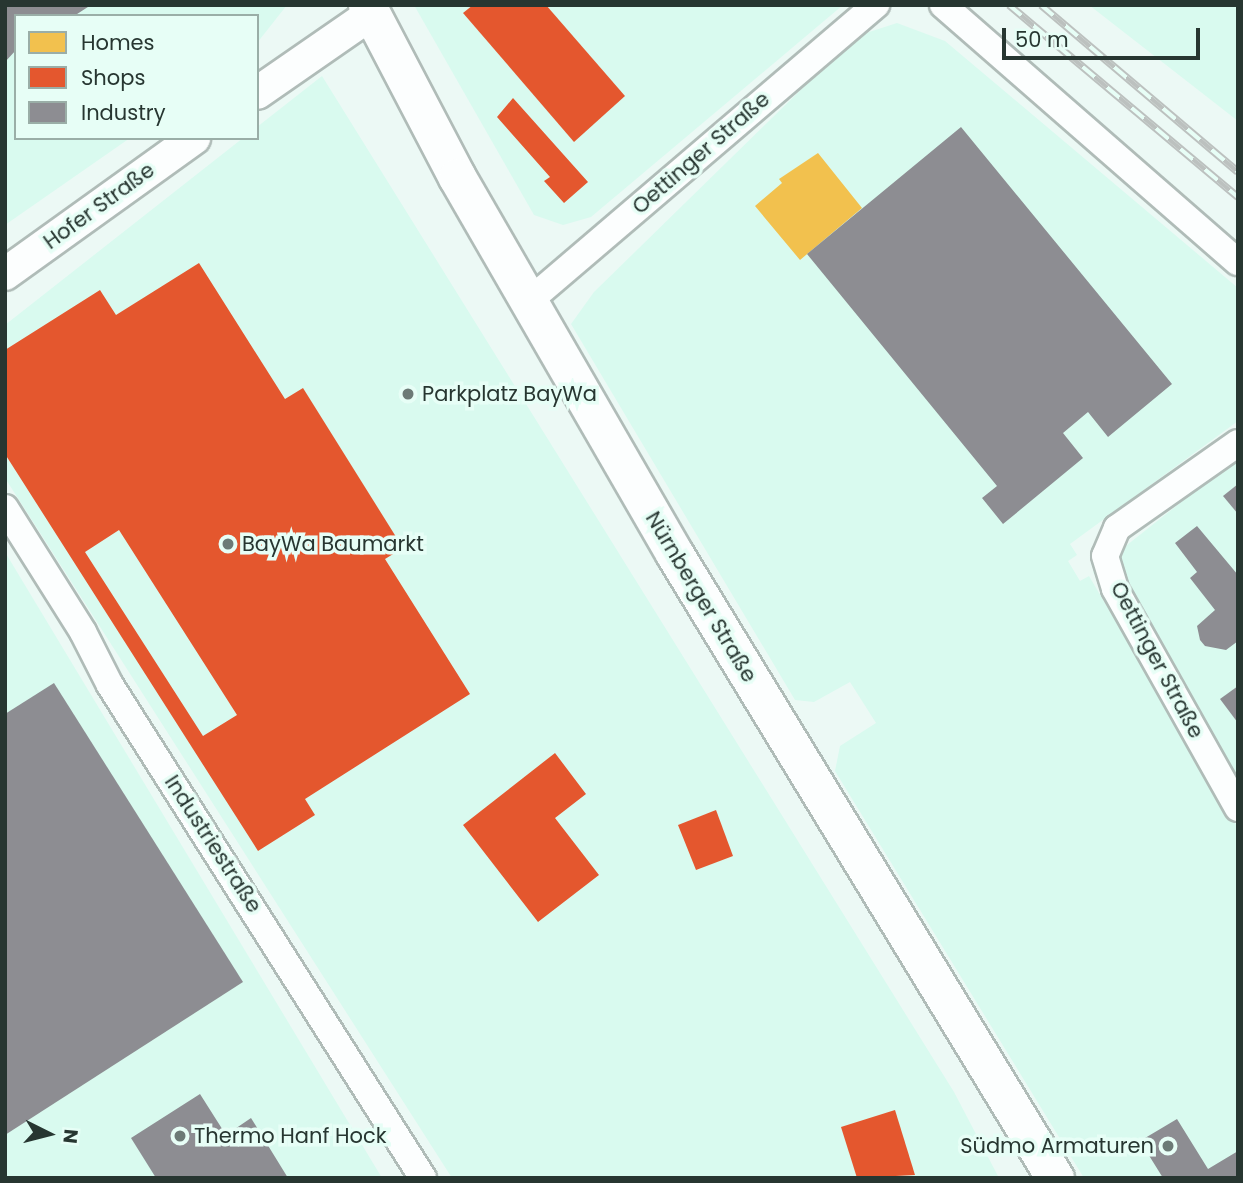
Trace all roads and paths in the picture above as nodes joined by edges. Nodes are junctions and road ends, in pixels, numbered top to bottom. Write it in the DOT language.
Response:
graph roads {
  1 [pos="876,5"];
  2 [pos="943,5"];
  3 [pos="369,10"];
  4 [pos="259,92"];
  5 [pos="191,140"];
  6 [pos="1238,262"];
  7 [pos="5,274"];
  8 [pos="528,302"];
  9 [pos="1238,443"];
  10 [pos="5,508"];
  11 [pos="1238,808"];
  12 [pos="423,1178"];
  13 [pos="1055,1178"];
  1 -- 8 [label="street, Oettinger Straße"];
  2 -- 6 [label="street"];
  3 -- 4 [label="street"];
  3 -- 8 [label="main road, Nürnberger Straße"];
  5 -- 7 [label="street, Hofer Straße"];
  8 -- 13 [label="main road, Nürnberger Straße"];
  9 -- 11 [label="street, Oettinger Straße"];
  10 -- 12 [label="street, Industriestraße"];
}
